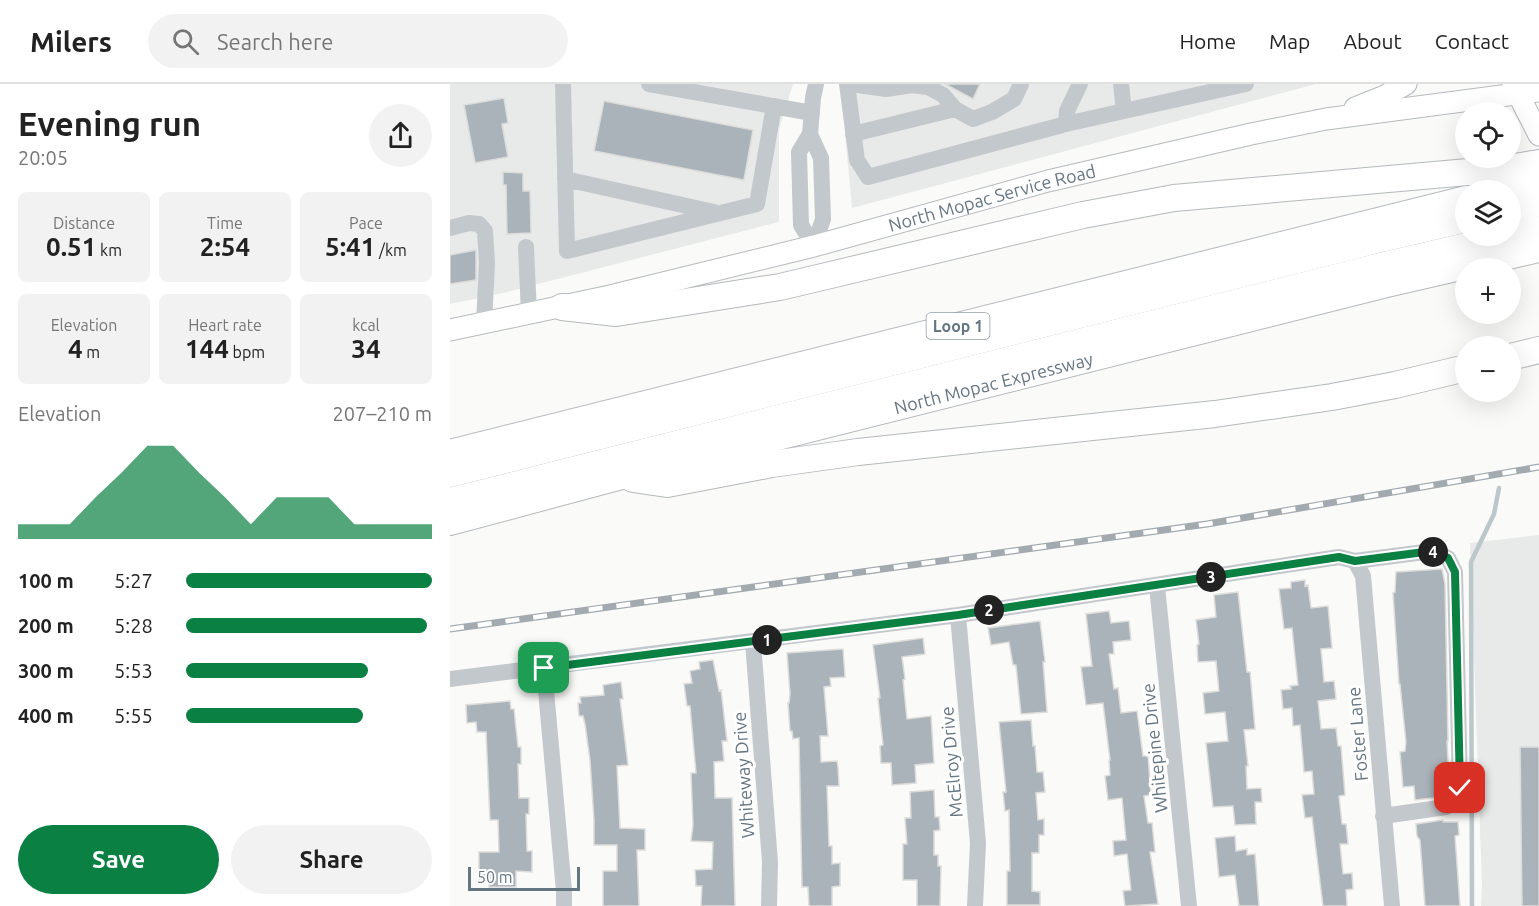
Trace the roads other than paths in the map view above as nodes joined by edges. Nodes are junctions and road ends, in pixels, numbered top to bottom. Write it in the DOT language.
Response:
graph roads {
  1 [pos="563,84"];
  2 [pos="649,84"];
  3 [pos="816,84"];
  4 [pos="849,84"];
  5 [pos="1021,84"];
  6 [pos="1080,84"];
  7 [pos="1120,84"];
  8 [pos="1176,84"];
  9 [pos="1246,84"];
  10 [pos="1406,84"];
  11 [pos="1515,88"];
  12 [pos="1539,90"];
  13 [pos="1168,101"];
  14 [pos="774,106"];
  15 [pos="955,109"];
  16 [pos="1124,111"];
  17 [pos="812,113"];
  18 [pos="1326,119"];
  19 [pos="1066,124"];
  20 [pos="1535,127"];
  21 [pos="854,134"];
  22 [pos="1539,163"];
  23 [pos="565,180"];
  24 [pos="1539,183"];
  25 [pos="1521,187"];
  26 [pos="1455,202"];
  27 [pos="1539,203"];
  28 [pos="1521,207"];
  29 [pos="718,213"];
  30 [pos="1455,222"];
  31 [pos="450,228"];
  32 [pos="1539,229"];
  33 [pos="1521,233"];
  34 [pos="814,246"];
  35 [pos="1464,246"];
  36 [pos="526,247"];
  37 [pos="1539,249"];
  38 [pos="562,307"];
  39 [pos="530,314"];
  40 [pos="484,324"];
  41 [pos="450,330"];
  42 [pos="1539,350"];
  43 [pos="1521,354"];
  44 [pos="1455,371"];
  45 [pos="450,453"];
  46 [pos="450,474"];
  47 [pos="618,477"];
  48 [pos="450,501"];
  49 [pos="450,522"];
  50 [pos="1355,561"];
  51 [pos="1157,586"];
  52 [pos="958,615"];
  53 [pos="753,642"];
  54 [pos="544,668"];
  55 [pos="450,679"];
  56 [pos="1383,816"];
  57 [pos="564,906"];
  58 [pos="769,906"];
  59 [pos="975,906"];
  60 [pos="1189,906"];
  61 [pos="1392,906"];
  1 -- 23 [label="street"];
  2 -- 14 [label="street"];
  3 -- 17 [label="street"];
  4 -- 15 [label="street"];
  4 -- 21 [label="street"];
  5 -- 15 [label="street"];
  6 -- 19 [label="street"];
  7 -- 16 [label="street"];
  8 -- 13 [label="street"];
  9 -- 13 [label="street"];
  10 -- 18 [label="main road"];
  11 -- 12 [label="main road, North Mopac Service Road"];
  11 -- 18 [label="main road, North Mopac Service Road"];
  11 -- 20 [label="main road"];
  13 -- 16 [label="street"];
  14 -- 17 [label="street"];
  14 -- 29 [label="street"];
  15 -- 21 [label="street"];
  16 -- 19 [label="street"];
  17 -- 34 [label="street"];
  18 -- 34 [label="main road, North Mopac Service Road"];
  19 -- 21 [label="street"];
  22 -- 38 [label="highway"];
  23 -- 29 [label="street"];
  23 -- 29 [label="street"];
  24 -- 25 [label="highway"];
  26 -- 45 [label="highway, Loop 1"];
  27 -- 28 [label="highway"];
  30 -- 46 [label="highway"];
  31 -- 40 [label="street"];
  32 -- 33 [label="highway"];
  34 -- 38 [label="main road, North Mopac Service Road"];
  35 -- 48 [label="highway"];
  36 -- 39 [label="street"];
  37 -- 47 [label="highway, North Mopac Expressway"];
  38 -- 39 [label="main road, North Mopac Service Road"];
  39 -- 40 [label="main road, North Mopac Service Road"];
  40 -- 41 [label="main road, North Mopac Service Road"];
  42 -- 43 [label="highway"];
  44 -- 47 [label="highway"];
  47 -- 49 [label="highway, North Mopac Expressway"];
  50 -- 51 [label="street"];
  50 -- 56 [label="street, Foster Lane"];
  50 -- 56 [label="street"];
  51 -- 52 [label="street"];
  51 -- 60 [label="street, Whitepine Drive"];
  52 -- 53 [label="street"];
  52 -- 59 [label="street, McElroy Drive"];
  53 -- 54 [label="street"];
  53 -- 58 [label="street, Whiteway Drive"];
  54 -- 55 [label="street"];
  54 -- 57 [label="street"];
  56 -- 61 [label="street, Foster Lane"];
}
